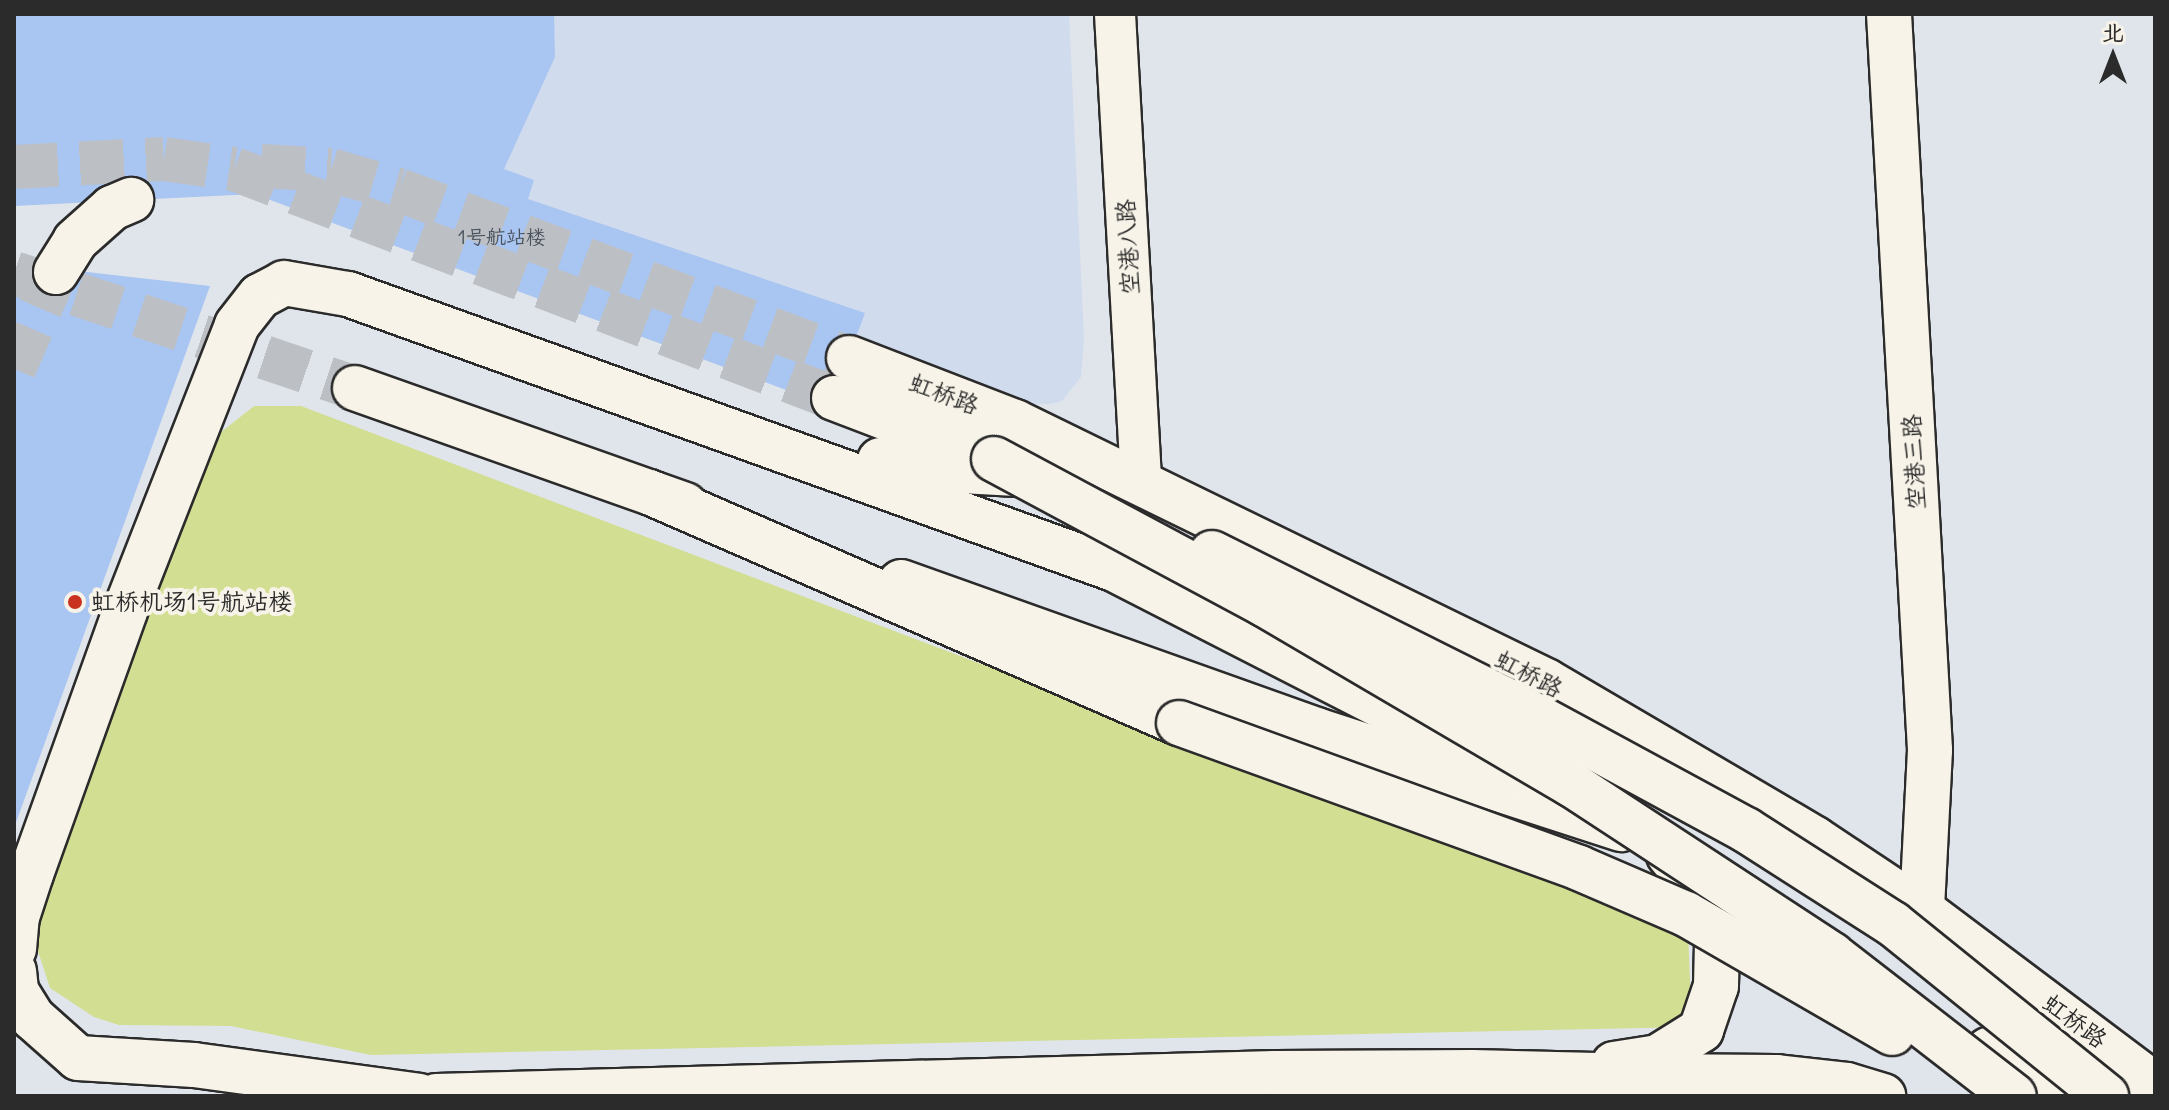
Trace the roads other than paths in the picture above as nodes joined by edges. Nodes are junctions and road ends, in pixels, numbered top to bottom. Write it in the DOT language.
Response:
graph roads {
  1 [pos="1115,14"];
  2 [pos="1889,14"];
  3 [pos="131,200"];
  4 [pos="56,272"];
  5 [pos="849,358"];
  6 [pos="355,388"];
  7 [pos="834,398"];
  8 [pos="732,432"];
  9 [pos="994,459"];
  10 [pos="1141,480"];
  11 [pos="649,492"];
  12 [pos="1621,829"];
  13 [pos="1669,855"];
  14 [pos="1922,910"];
  15 [pos="14,949"];
  16 [pos="14,971"];
  17 [pos="1541,1076"];
  18 [pos="1639,1076"];
  19 [pos="2155,1085"];
  20 [pos="660,1094"];
  21 [pos="419,1096"];
  22 [pos="436,1096"];
  23 [pos="1492,1096"];
  24 [pos="1753,1096"];
  25 [pos="1883,1096"];
  26 [pos="1988,1096"];
  27 [pos="2014,1096"];
  28 [pos="2045,1096"];
  29 [pos="2106,1096"];
  1 -- 10 [label="street, 空港八路"];
  2 -- 14 [label="main road, 空港三路"];
  3 -- 4 [label="main road"];
  5 -- 10 [label="main road, 虹桥路"];
  6 -- 11 [label="main road"];
  7 -- 9 [label="main road, 虹桥路"];
  8 -- 10 [label="main road"];
  8 -- 12 [label="main road"];
  8 -- 15 [label="main road"];
  9 -- 27 [label="main road, bridge"];
  9 -- 29 [label="main road, 虹桥路, bridge"];
  10 -- 14 [label="main road, 虹桥路"];
  11 -- 12 [label="main road"];
  11 -- 26 [label="main road, bridge"];
  12 -- 13 [label="main road"];
  13 -- 17 [label="main road"];
  13 -- 28 [label="main road"];
  14 -- 19 [label="main road, 虹桥路"];
  16 -- 21 [label="main road"];
  17 -- 18 [label="main road"];
  17 -- 20 [label="main road"];
  18 -- 23 [label="main road"];
  18 -- 24 [label="main road"];
  18 -- 25 [label="main road"];
  20 -- 22 [label="main road"];
}
